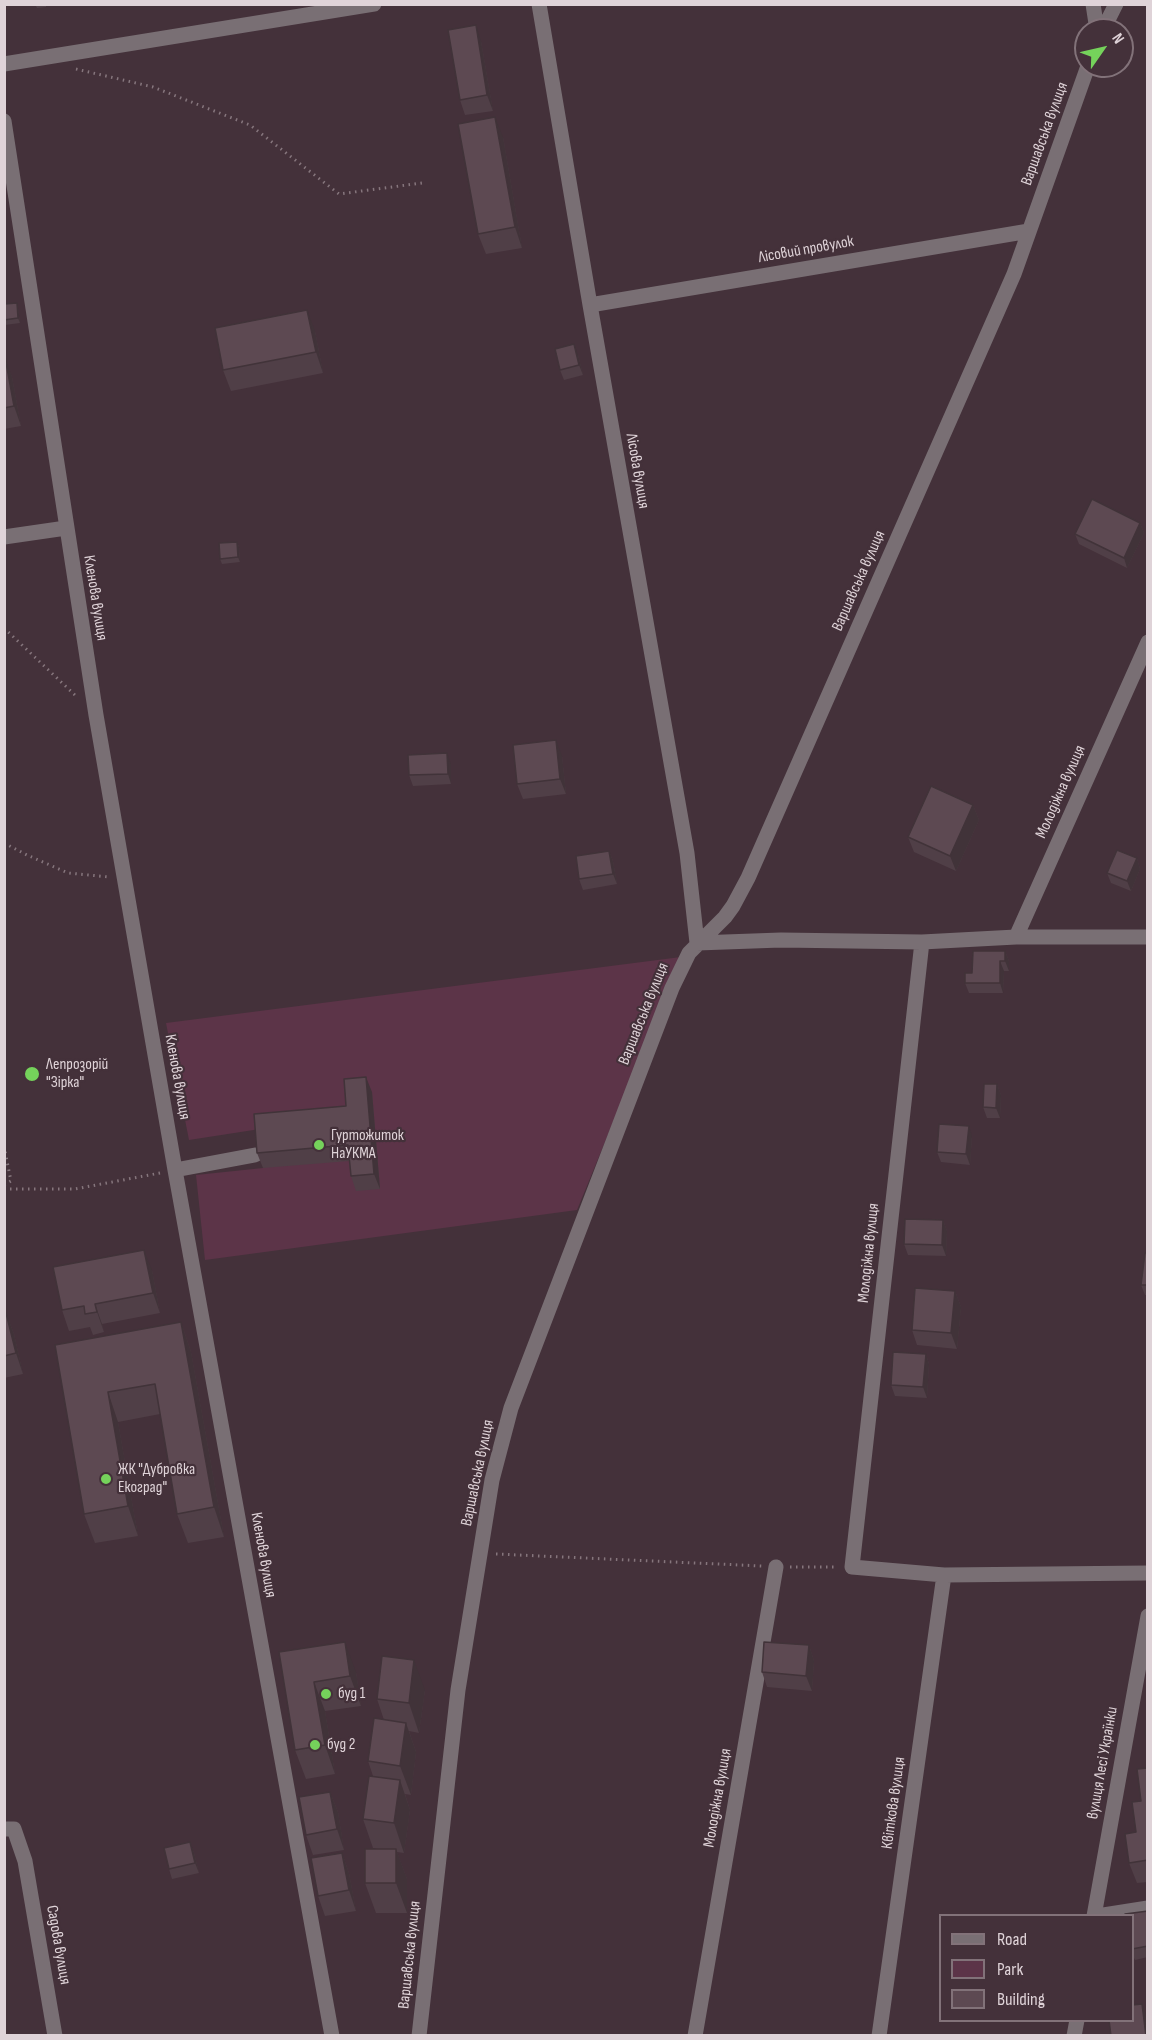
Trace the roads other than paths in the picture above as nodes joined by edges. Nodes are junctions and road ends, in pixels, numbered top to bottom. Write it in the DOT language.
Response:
graph roads {
  1 [pos="374,4"];
  2 [pos="540,4"];
  3 [pos="1116,4"];
  4 [pos="1109,18"];
  5 [pos="4,64"];
  6 [pos="1084,78"];
  7 [pos="4,121"];
  8 [pos="1029,231"];
  9 [pos="590,305"];
  10 [pos="66,528"];
  11 [pos="4,537"];
  12 [pos="1148,642"];
  13 [pos="1016,937"];
  14 [pos="1148,937"];
  15 [pos="922,942"];
  16 [pos="697,943"];
  17 [pos="255,1155"];
  18 [pos="175,1170"];
  19 [pos="776,1567"];
  20 [pos="1148,1573"];
  21 [pos="944,1575"];
  22 [pos="1148,1616"];
  23 [pos="1142,1677"];
  24 [pos="4,1829"];
  25 [pos="1148,1908"];
  26 [pos="1095,1914"];
  27 [pos="1108,1914"];
  28 [pos="55,2036"];
  29 [pos="332,2036"];
  30 [pos="419,2036"];
  31 [pos="694,2036"];
  32 [pos="879,2036"];
  1 -- 5 [label="street"];
  2 -- 9 [label="street, Лісова вулиця"];
  3 -- 4 [label="street"];
  6 -- 8 [label="street, Варшавська вулиця"];
  7 -- 10 [label="street, Кленова вулиця"];
  8 -- 9 [label="street, Лісовий провулок"];
  8 -- 16 [label="street, Варшавська вулиця"];
  9 -- 16 [label="street, Лісова вулиця"];
  10 -- 11 [label="street"];
  10 -- 18 [label="street, Кленова вулиця"];
  12 -- 13 [label="street, Молодіжна вулиця"];
  13 -- 14 [label="street"];
  13 -- 15 [label="street"];
  15 -- 16 [label="street"];
  15 -- 21 [label="street, Молодіжна вулиця"];
  16 -- 30 [label="street, Варшавська вулиця"];
  17 -- 18 [label="street"];
  18 -- 29 [label="street, Кленова вулиця"];
  19 -- 31 [label="street, Молодіжна вулиця"];
  20 -- 21 [label="street"];
  21 -- 32 [label="street, Квіткова вулиця"];
  22 -- 23 [label="street, вулиця Лесі Українки"];
  23 -- 26 [label="street, вулиця Лесі Українки"];
  24 -- 28 [label="street, Садова вулиця"];
  25 -- 27 [label="street"];
}
